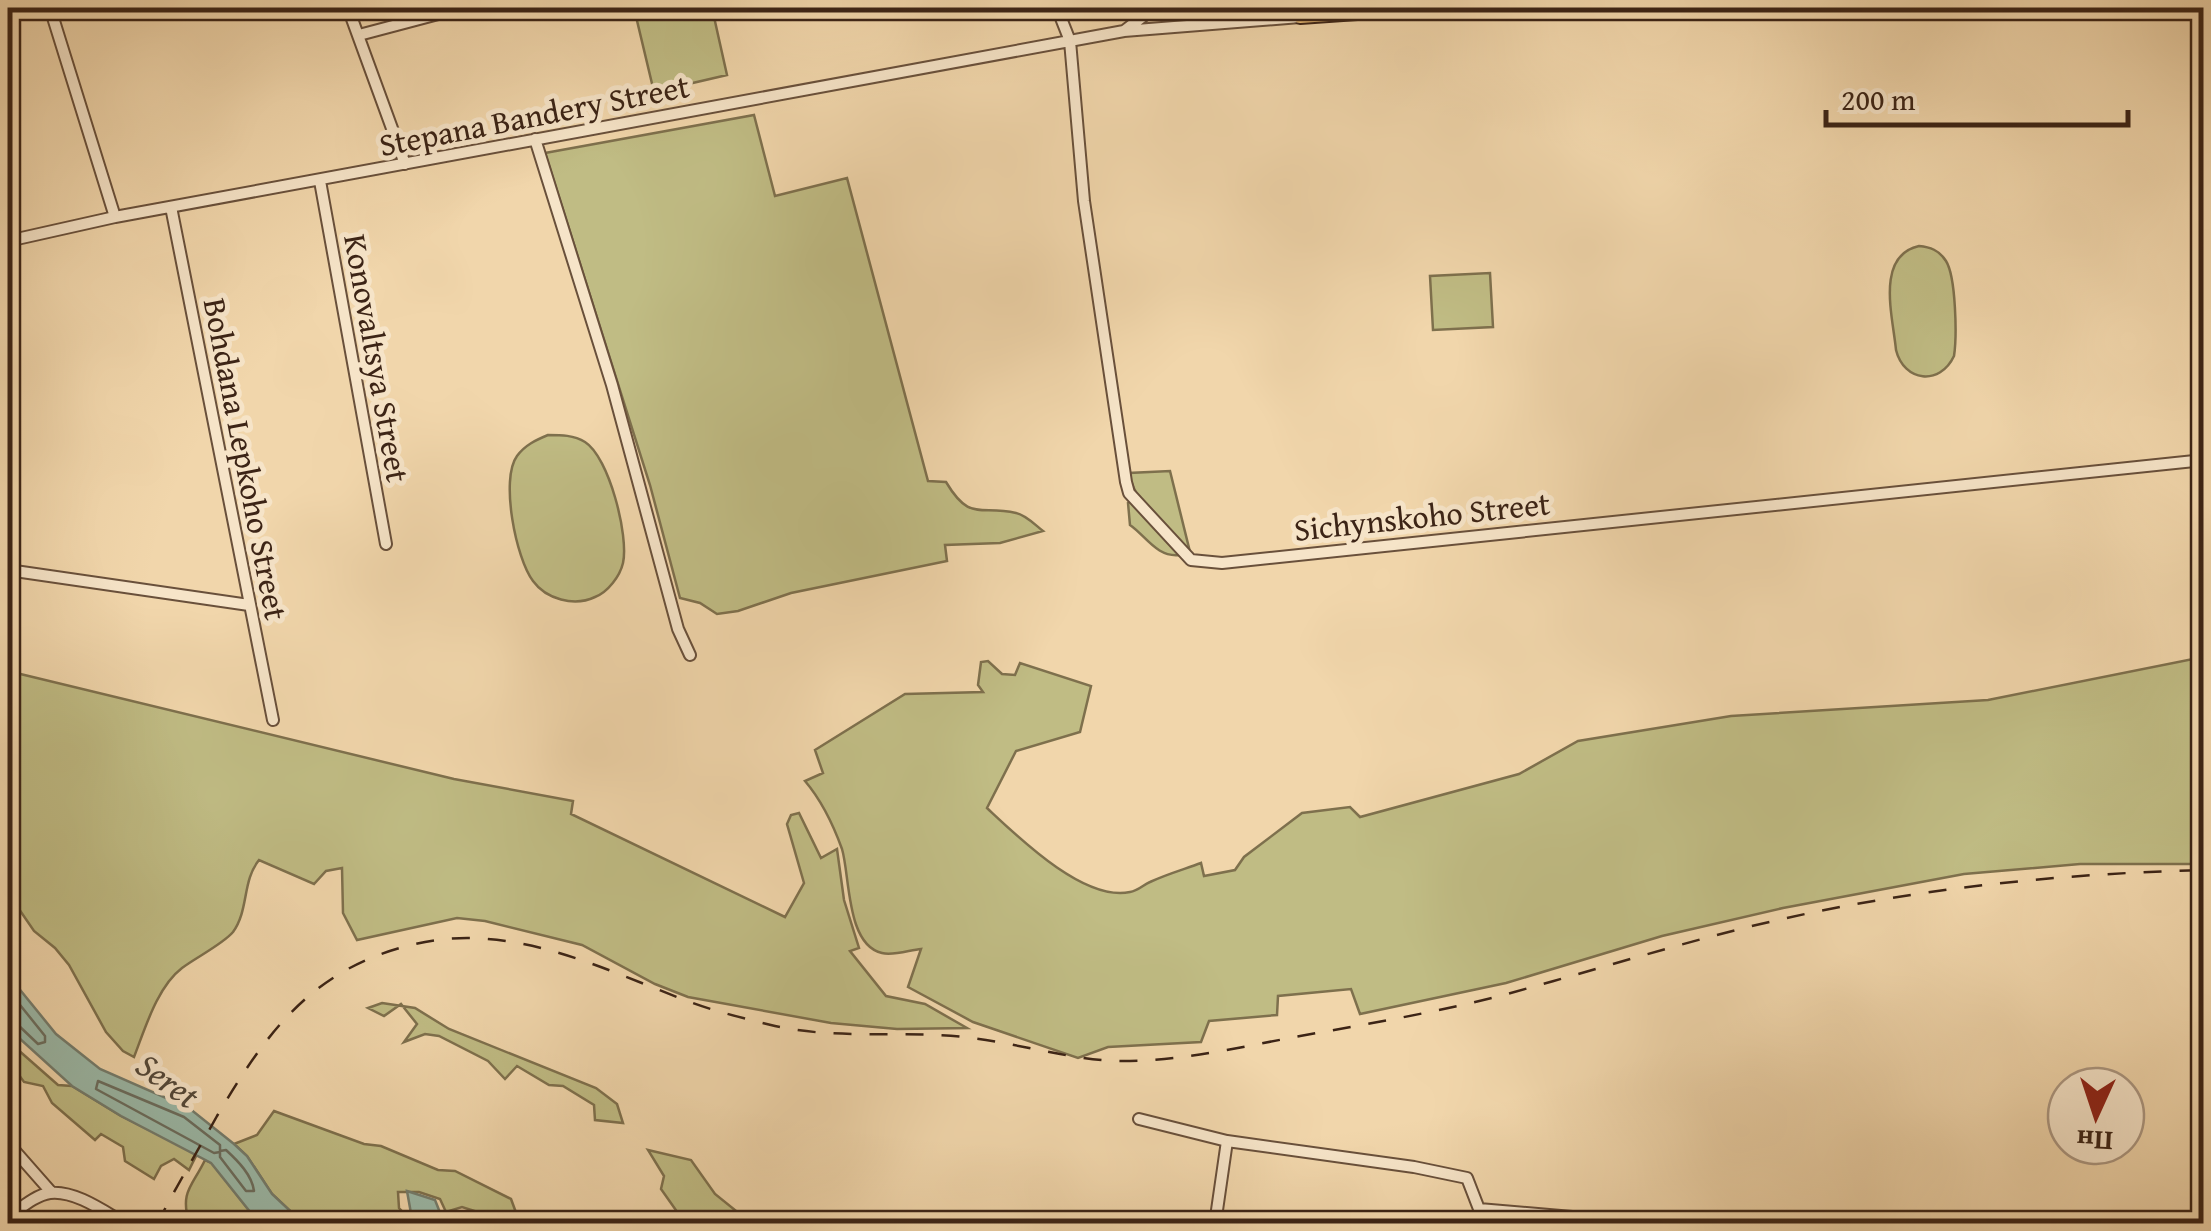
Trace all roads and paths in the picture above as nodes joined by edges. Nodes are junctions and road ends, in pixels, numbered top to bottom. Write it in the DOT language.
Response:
graph roads {
  1 [pos="50,8"];
  2 [pos="348,8"];
  3 [pos="462,8"];
  4 [pos="1056,8"];
  5 [pos="1154,8"];
  6 [pos="1429,8"];
  7 [pos="1296,12"];
  8 [pos="1124,31"];
  9 [pos="359,34"];
  10 [pos="1070,41"];
  11 [pos="535,139"];
  12 [pos="405,164"];
  13 [pos="320,180"];
  14 [pos="171,207"];
  15 [pos="116,217"];
  16 [pos="8,241"];
  17 [pos="2204,460"];
  18 [pos="386,544"];
  19 [pos="8,570"];
  20 [pos="250,605"];
  21 [pos="690,655"];
  22 [pos="273,720"];
  23 [pos="1140,1118"];
  24 [pos="1227,1141"];
  25 [pos="8,1144"];
  26 [pos="52,1193"];
  27 [pos="1478,1209"];
  28 [pos="8,1217"];
  29 [pos="126,1224"];
  30 [pos="1215,1224"];
  31 [pos="1480,1224"];
  32 [pos="1654,1224"];
  1 -- 15 [label="street"];
  2 -- 9 [label="street"];
  3 -- 9 [label="street"];
  4 -- 10 [label="street"];
  5 -- 8 [label="street"];
  6 -- 7 [label="main road"];
  7 -- 8 [label="street, Stepana Bandery Street"];
  8 -- 10 [label="street, Stepana Bandery Street"];
  9 -- 12 [label="street"];
  10 -- 11 [label="street, Stepana Bandery Street"];
  10 -- 17 [label="street, Sichynskoho Street"];
  11 -- 12 [label="street, Stepana Bandery Street"];
  11 -- 21 [label="street"];
  12 -- 13 [label="street, Stepana Bandery Street"];
  13 -- 14 [label="street, Stepana Bandery Street"];
  13 -- 18 [label="street, Konovaltsya Street"];
  14 -- 15 [label="street, Stepana Bandery Street"];
  14 -- 20 [label="street, Bohdana Lepkoho Street"];
  15 -- 16 [label="street, Stepana Bandery Street"];
  19 -- 20 [label="street"];
  20 -- 22 [label="street, Bohdana Lepkoho Street"];
  23 -- 24 [label="street"];
  24 -- 27 [label="street"];
  24 -- 30 [label="street"];
  25 -- 26 [label="street"];
  26 -- 28 [label="street"];
  26 -- 29 [label="street"];
  27 -- 31 [label="street"];
  27 -- 32 [label="street"];
}
